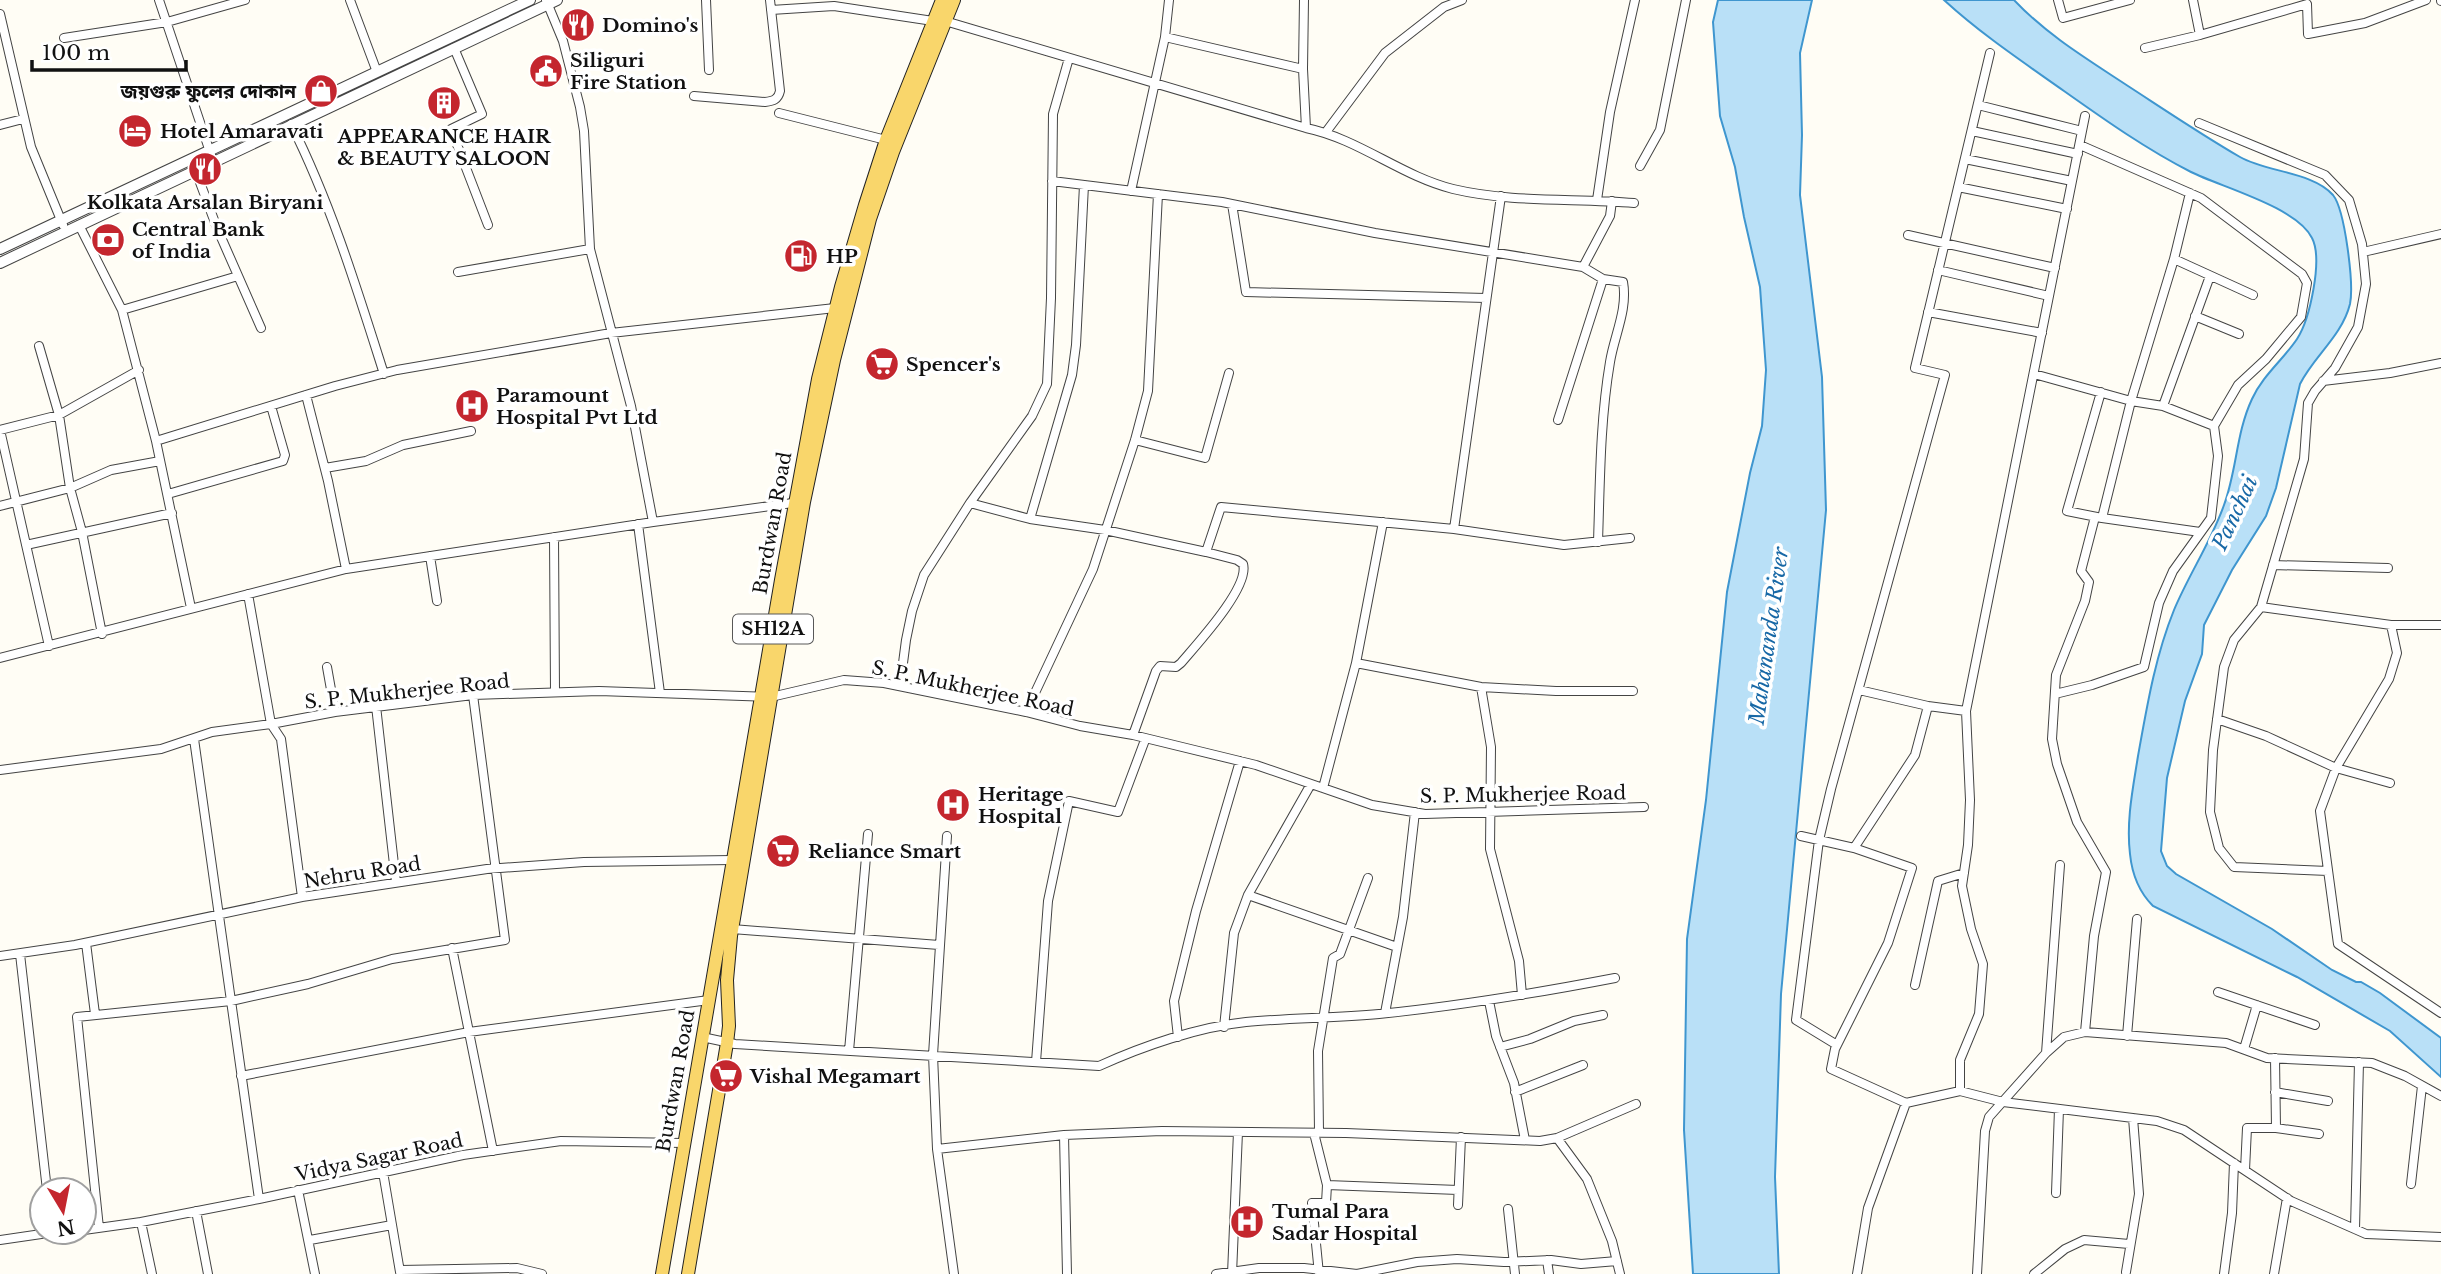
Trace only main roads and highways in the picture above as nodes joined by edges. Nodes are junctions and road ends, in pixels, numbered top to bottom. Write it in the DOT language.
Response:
graph roads {
  1 [pos="943,0"];
  2 [pos="954,0"];
  3 [pos="939,21"];
  4 [pos="800,502"];
  5 [pos="738,860"];
  6 [pos="662,1274"];
  7 [pos="688,1274"];
  1 -- 3 [label="main road, Burdwan Road / SH12A"];
  2 -- 3 [label="main road, Burdwan Road / SH12A"];
  3 -- 4 [label="main road, Burdwan Road / SH12A"];
  3 -- 4 [label="main road, Burdwan Road / SH12A"];
  4 -- 5 [label="main road, Burdwan Road / SH12A"];
  5 -- 6 [label="main road, Burdwan Road / SH12A"];
  5 -- 7 [label="main road, Burdwan Road / SH12A"];
}
